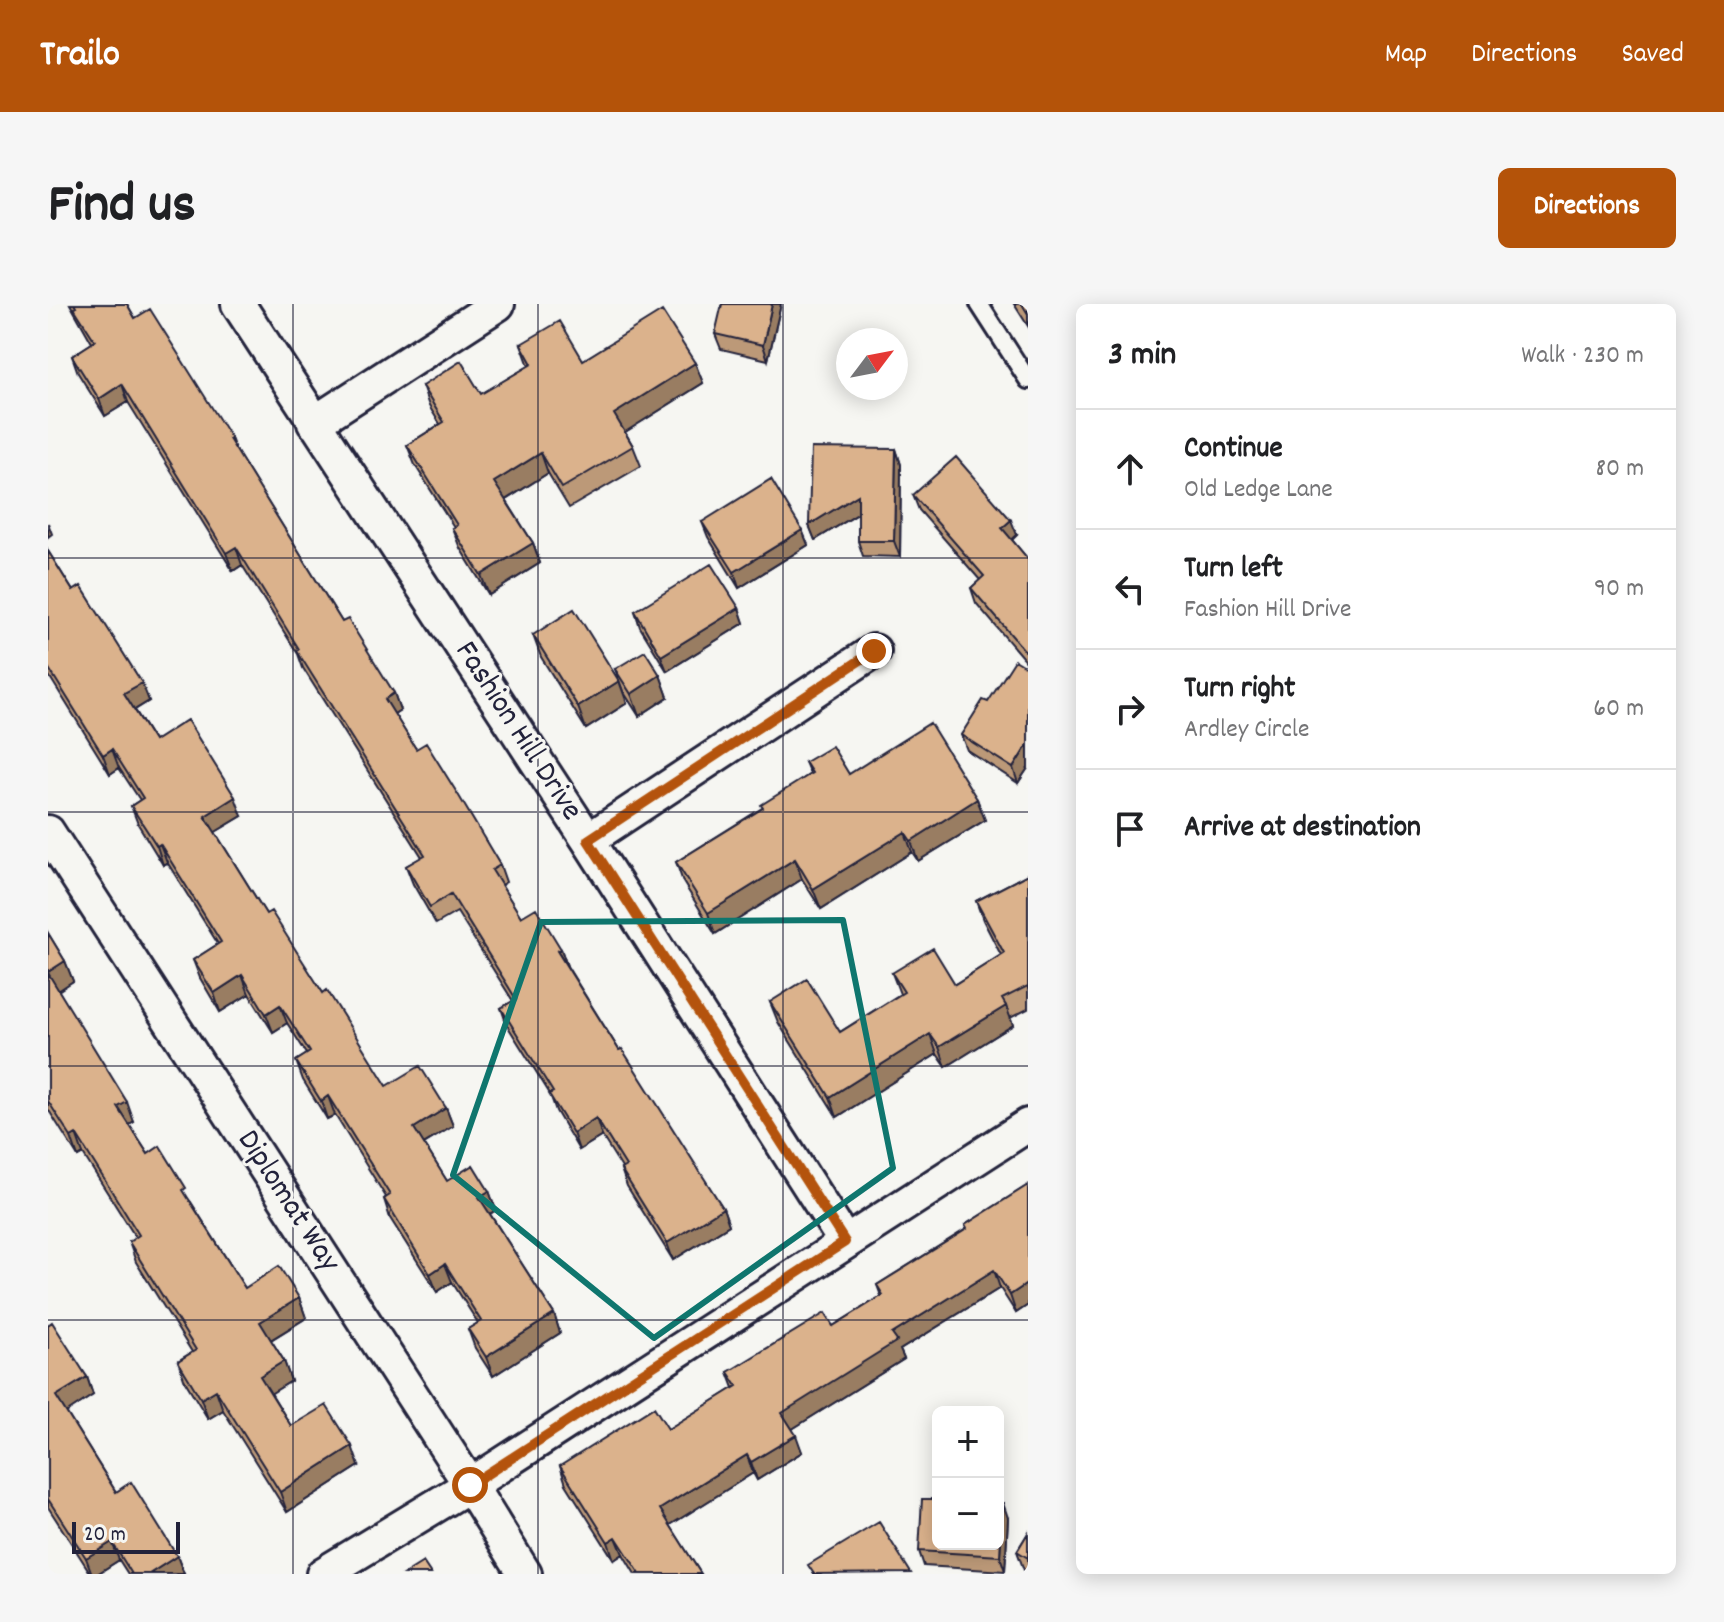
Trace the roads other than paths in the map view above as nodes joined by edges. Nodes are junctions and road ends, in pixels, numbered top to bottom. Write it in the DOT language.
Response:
graph roads {
  1 [pos="238,304"];
  2 [pos="498,304"];
  3 [pos="979,304"];
  4 [pos="1028,380"];
  5 [pos="314,423"];
  6 [pos="874,651"];
  7 [pos="48,832"];
  8 [pos="588,840"];
  9 [pos="1028,1125"];
  10 [pos="845,1242"];
  11 [pos="470,1485"];
  12 [pos="323,1574"];
  13 [pos="525,1574"];
  1 -- 5 [label="street, Fashion Hill Drive"];
  2 -- 5 [label="street"];
  3 -- 4 [label="lane"];
  5 -- 8 [label="street, Fashion Hill Drive"];
  6 -- 8 [label="street"];
  7 -- 11 [label="street, Diplomat Way"];
  8 -- 10 [label="street, Fashion Hill Drive"];
  9 -- 10 [label="street"];
  10 -- 11 [label="street"];
  11 -- 12 [label="street"];
  11 -- 13 [label="street, Diplomat Way"];
}
